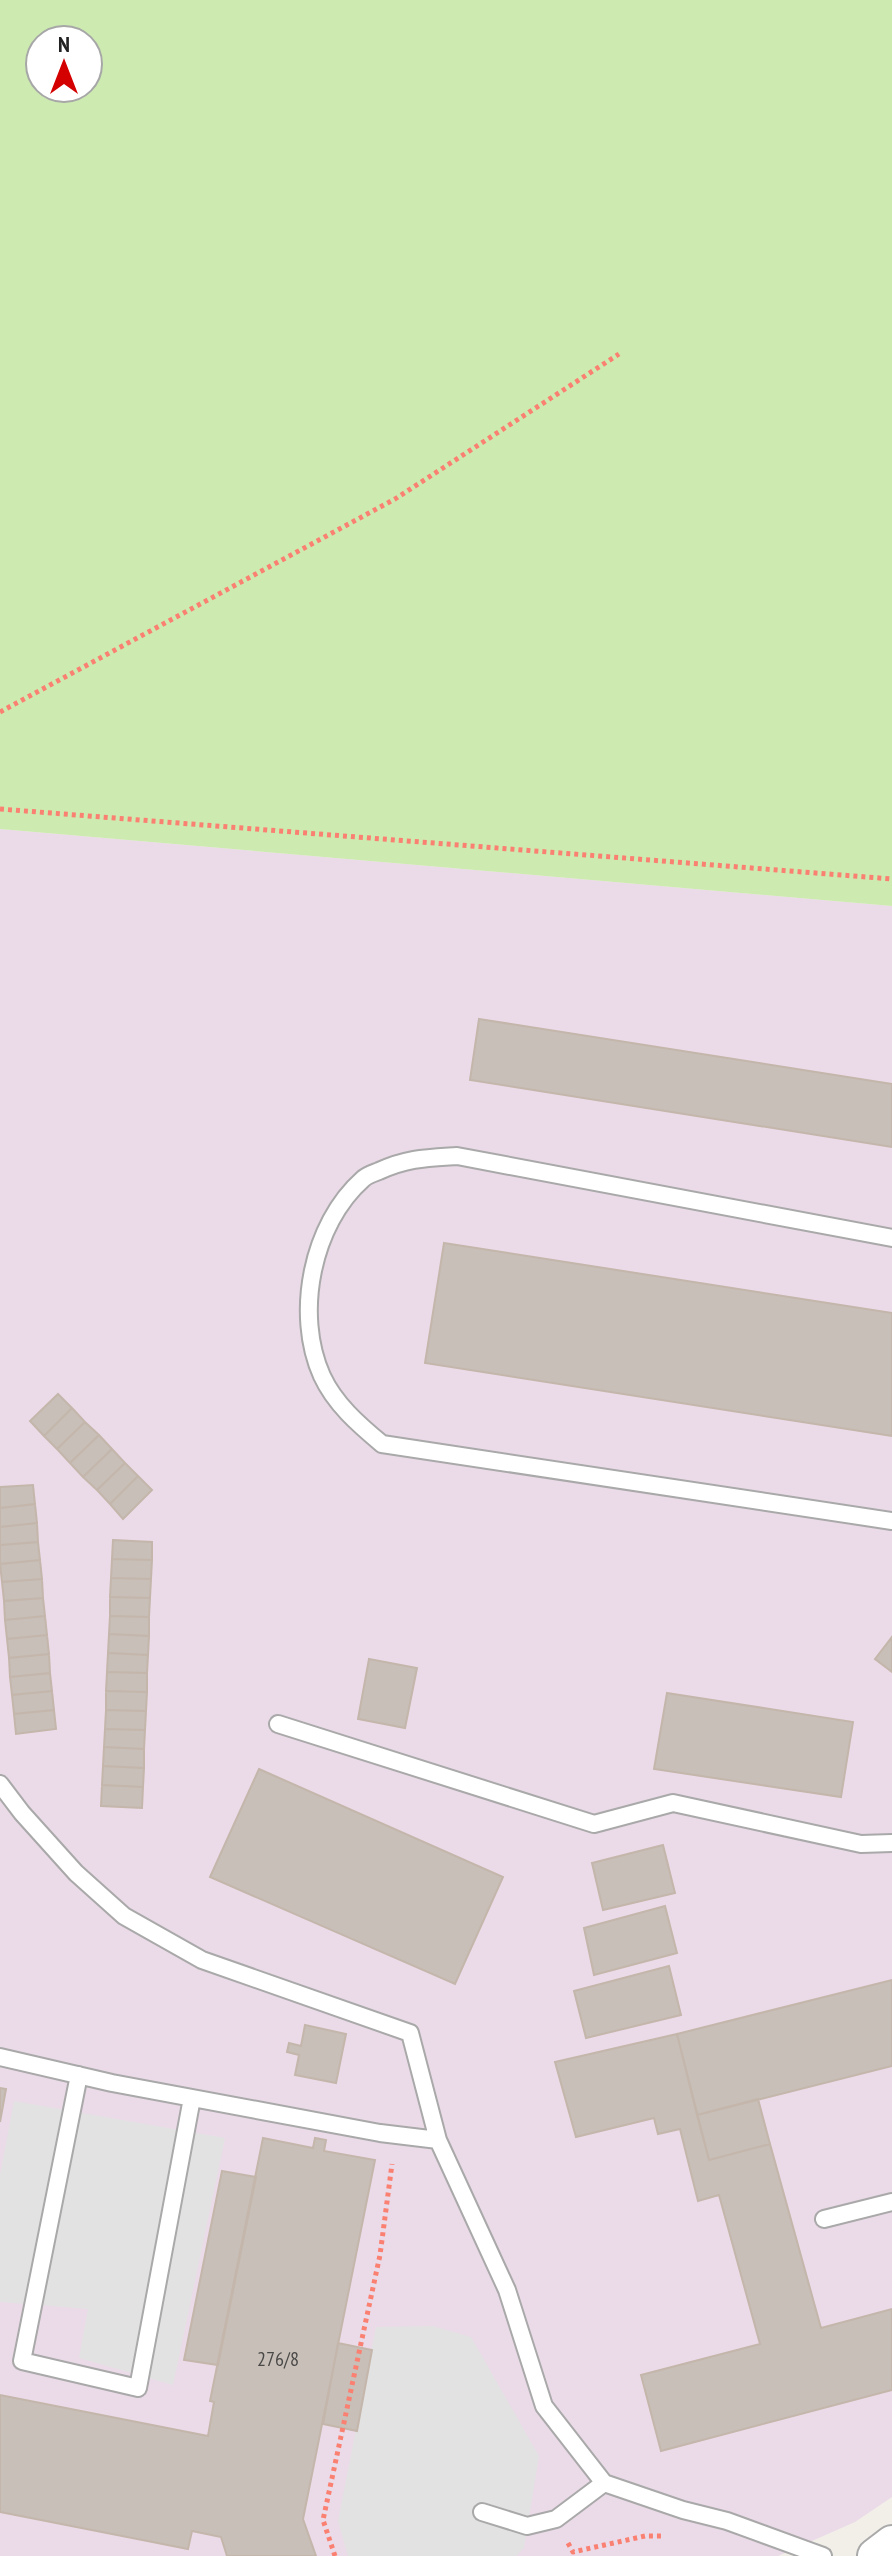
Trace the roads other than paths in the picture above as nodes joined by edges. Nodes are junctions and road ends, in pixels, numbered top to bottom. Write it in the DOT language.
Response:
graph roads {
  1 [pos="892,1238"];
  2 [pos="892,1521"];
  3 [pos="278,1724"];
  4 [pos="0,1784"];
  5 [pos="892,1843"];
  6 [pos="0,2057"];
  7 [pos="79,2075"];
  8 [pos="192,2098"];
  9 [pos="438,2140"];
  10 [pos="892,2202"];
  11 [pos="824,2219"];
  12 [pos="604,2483"];
  13 [pos="482,2512"];
  14 [pos="892,2543"];
  15 [pos="823,2556"];
  16 [pos="875,2556"];
  1 -- 2 [label="lane"];
  3 -- 5 [label="lane"];
  4 -- 9 [label="lane"];
  6 -- 7 [label="lane"];
  7 -- 8 [label="lane"];
  7 -- 8 [label="lane"];
  8 -- 9 [label="lane"];
  9 -- 12 [label="lane"];
  10 -- 11 [label="lane"];
  12 -- 13 [label="lane"];
  12 -- 15 [label="lane"];
  14 -- 16 [label="street"];
}
